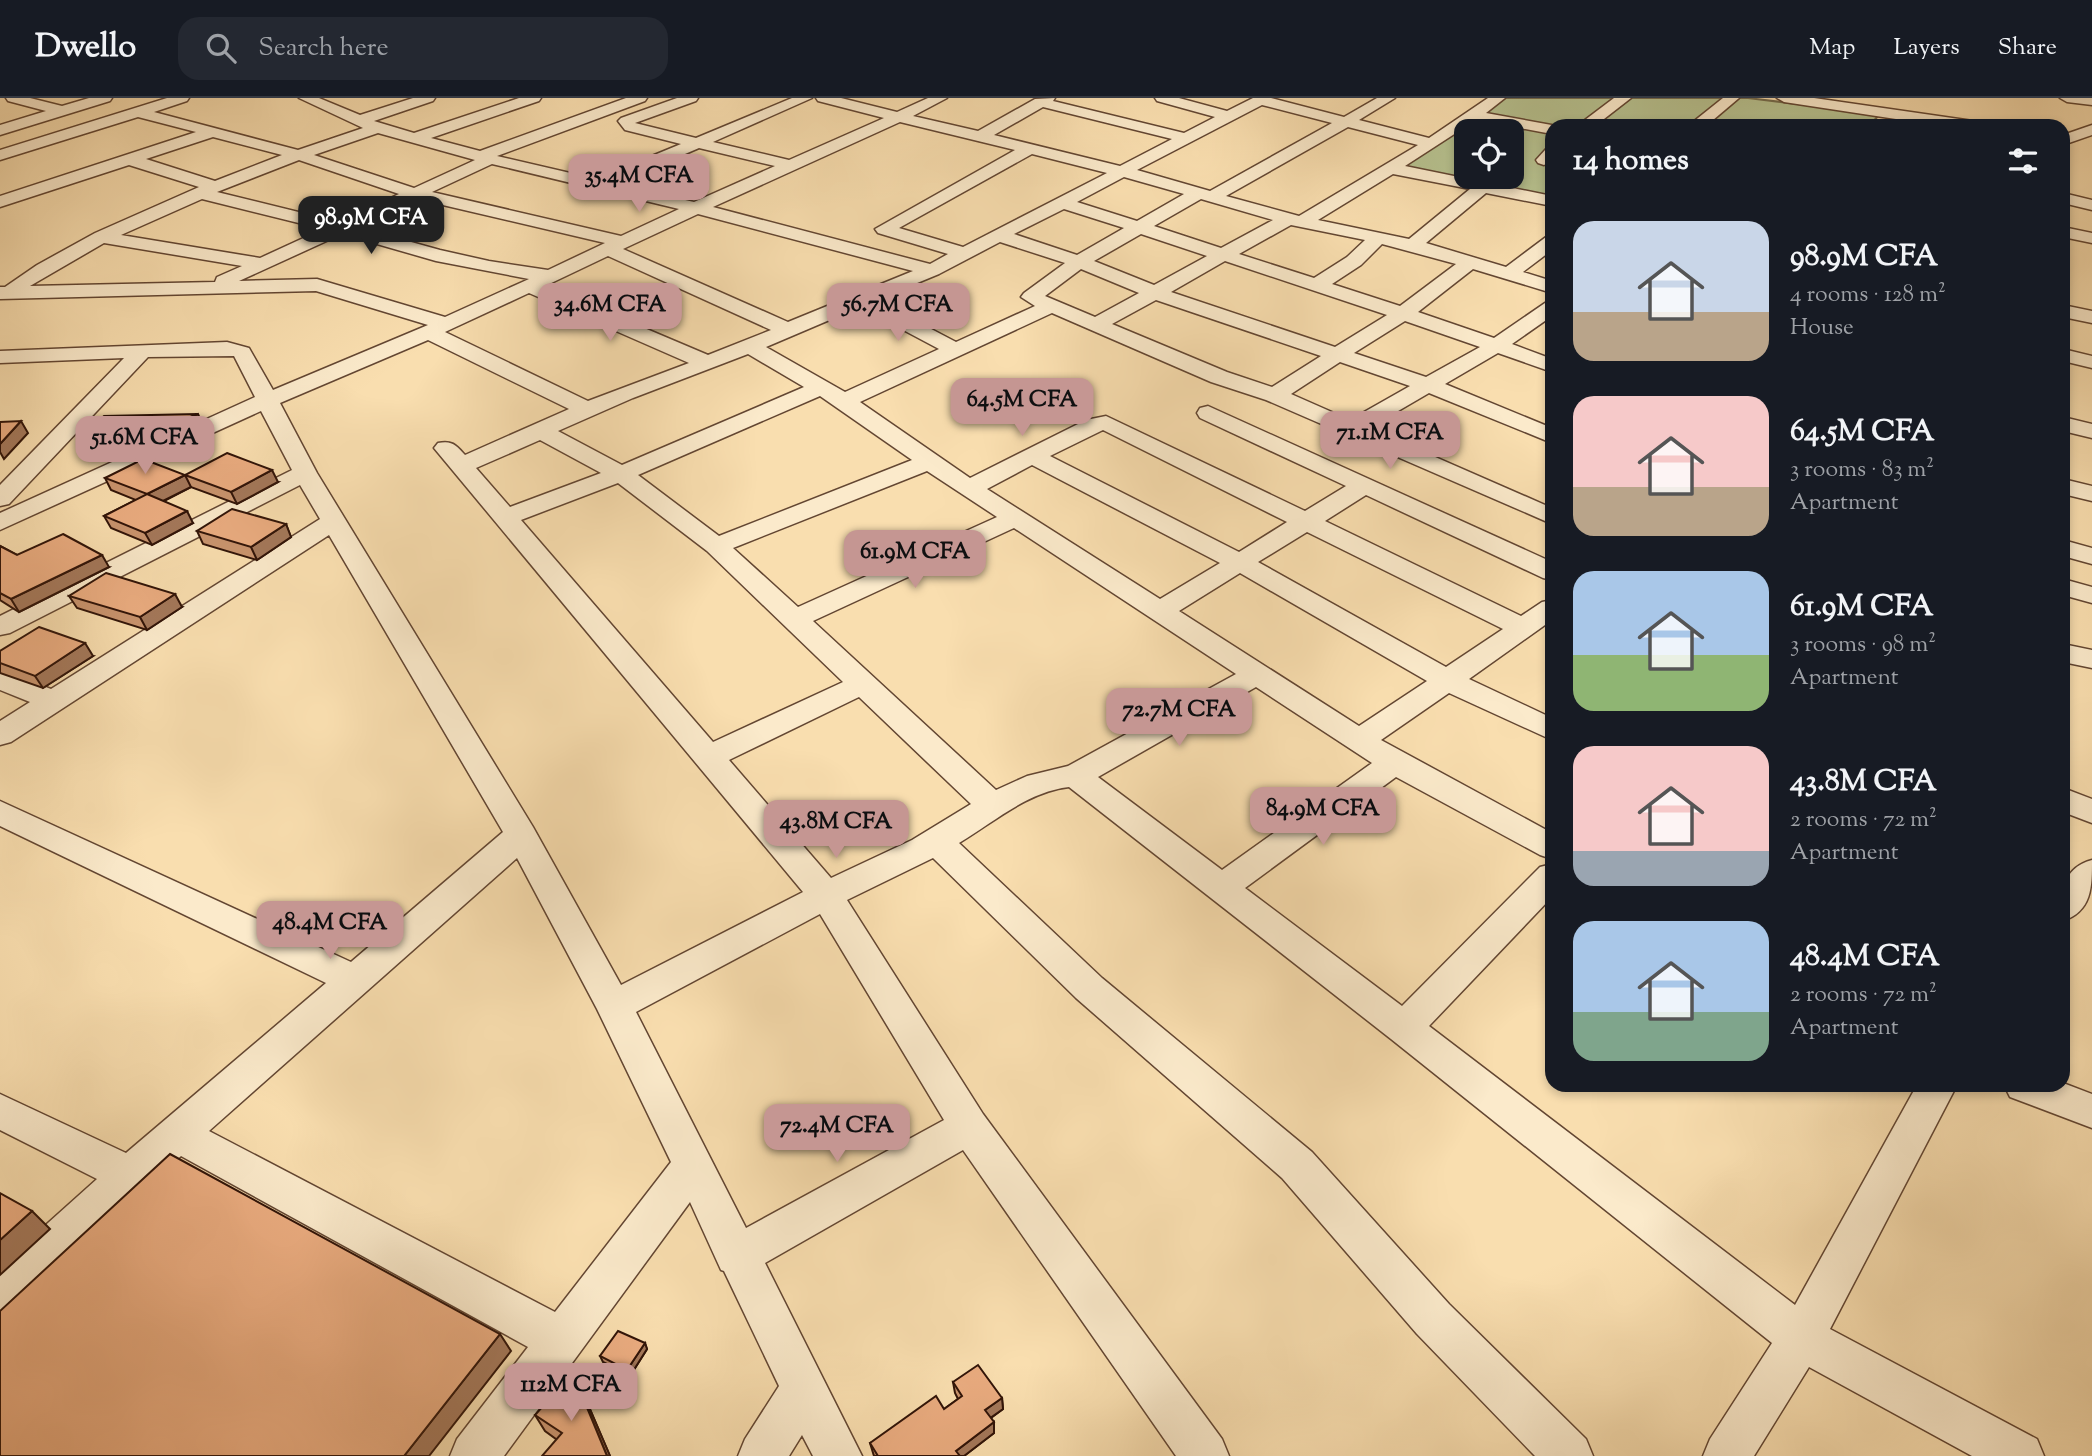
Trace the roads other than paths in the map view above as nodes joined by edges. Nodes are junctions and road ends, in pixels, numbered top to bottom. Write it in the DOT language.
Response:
graph roads {
  1 [pos="13,98"];
  2 [pos="105,98"];
  3 [pos="182,98"];
  4 [pos="428,98"];
  5 [pos="534,98"];
  6 [pos="640,98"];
  7 [pos="691,98"];
  8 [pos="805,98"];
  9 [pos="940,98"];
  10 [pos="1162,98"];
  11 [pos="1388,98"];
  12 [pos="1498,98"];
  13 [pos="1625,98"];
  14 [pos="1732,98"];
  15 [pos="1784,98"];
  16 [pos="2067,98"];
  17 [pos="314,99"];
  18 [pos="829,99"];
  19 [pos="1262,99"];
  20 [pos="1044,100"];
  21 [pos="1844,102"];
  22 [pos="2092,102"];
  23 [pos="63,112"];
  24 [pos="137,112"];
  25 [pos="1474,115"];
  26 [pos="1228,116"];
  27 [pos="900,117"];
  28 [pos="1595,119"];
  29 [pos="1705,119"];
  30 [pos="1828,119"];
  31 [pos="1935,119"];
  32 [pos="103,121"];
  33 [pos="359,121"];
  34 [pos="1342,122"];
  35 [pos="377,128"];
  36 [pos="1545,128"];
  37 [pos="0,130"];
  38 [pos="2092,130"];
  39 [pos="213,132"];
  40 [pos="979,137"];
  41 [pos="415,138"];
  42 [pos="1185,138"];
  43 [pos="2070,138"];
  44 [pos="698,143"];
  45 [pos="1431,143"];
  46 [pos="2070,143"];
  47 [pos="1029,149"];
  48 [pos="2092,150"];
  49 [pos="0,155"];
  50 [pos="299,155"];
  51 [pos="486,158"];
  52 [pos="131,160"];
  53 [pos="790,165"];
  54 [pos="1389,168"];
  55 [pos="1121,171"];
  56 [pos="1454,181"];
  57 [pos="0,182"];
  58 [pos="597,185"];
  59 [pos="1481,189"];
  60 [pos="1493,189"];
  61 [pos="207,190"];
  62 [pos="27,192"];
  63 [pos="2092,192"];
  64 [pos="413,193"];
  65 [pos="1206,195"];
  66 [pos="2070,198"];
  67 [pos="1545,200"];
  68 [pos="2070,200"];
  69 [pos="0,202"];
  70 [pos="1061,202"];
  71 [pos="2092,205"];
  72 [pos="696,208"];
  73 [pos="1295,220"];
  74 [pos="338,227"];
  75 [pos="1142,227"];
  76 [pos="2070,233"];
  77 [pos="998,236"];
  78 [pos="101,237"];
  79 [pos="1378,238"];
  80 [pos="2092,238"];
  81 [pos="1413,245"];
  82 [pos="615,246"];
  83 [pos="1545,246"];
  84 [pos="964,253"];
  85 [pos="1224,254"];
  86 [pos="1079,262"];
  87 [pos="1471,262"];
  88 [pos="261,263"];
  89 [pos="932,270"];
  90 [pos="1509,274"];
  91 [pos="551,276"];
  92 [pos="317,285"];
  93 [pos="1317,285"];
  94 [pos="1545,285"];
  95 [pos="212,286"];
  96 [pos="529,286"];
  97 [pos="4,293"];
  98 [pos="1156,293"];
  99 [pos="859,299"];
  100 [pos="1049,307"];
  101 [pos="2070,312"];
  102 [pos="1403,313"];
  103 [pos="1545,313"];
  104 [pos="2092,317"];
  105 [pos="1094,326"];
  106 [pos="438,328"];
  107 [pos="786,329"];
  108 [pos="748,345"];
  109 [pos="1496,346"];
  110 [pos="956,350"];
  111 [pos="141,353"];
  112 [pos="1337,354"];
  113 [pos="0,357"];
  114 [pos="2070,357"];
  115 [pos="2092,362"];
  116 [pos="708,363"];
  117 [pos="1545,364"];
  118 [pos="1429,385"];
  119 [pos="820,388"];
  120 [pos="1274,395"];
  121 [pos="267,400"];
  122 [pos="844,401"];
  123 [pos="588,410"];
  124 [pos="1208,413"];
  125 [pos="2070,426"];
  126 [pos="1351,429"];
  127 [pos="541,430"];
  128 [pos="2092,431"];
  129 [pos="1545,433"];
  130 [pos="1034,457"];
  131 [pos="929,462"];
  132 [pos="305,473"];
  133 [pos="621,474"];
  134 [pos="1365,485"];
  135 [pos="969,488"];
  136 [pos="2070,488"];
  137 [pos="2092,494"];
  138 [pos="0,499"];
  139 [pos="1545,514"];
  140 [pos="505,517"];
  141 [pos="1015,518"];
  142 [pos="0,522"];
  143 [pos="334,522"];
  144 [pos="1305,523"];
  145 [pos="716,546"];
  146 [pos="2070,550"];
  147 [pos="2092,556"];
  148 [pos="1241,562"];
  149 [pos="1545,569"];
  150 [pos="2070,589"];
  151 [pos="2092,595"];
  152 [pos="1160,611"];
  153 [pos="1545,613"];
  154 [pos="795,618"];
  155 [pos="0,627"];
  156 [pos="1522,628"];
  157 [pos="2070,654"];
  158 [pos="2092,659"];
  159 [pos="1257,674"];
  160 [pos="0,679"];
  161 [pos="1447,680"];
  162 [pos="865,683"];
  163 [pos="54,701"];
  164 [pos="1545,727"];
  165 [pos="0,735"];
  166 [pos="1359,741"];
  167 [pos="708,757"];
  168 [pos="1394,763"];
  169 [pos="1075,776"];
  170 [pos="2070,802"];
  171 [pos="993,806"];
  172 [pos="0,812"];
  173 [pos="2092,812"];
  174 [pos="521,835"];
  175 [pos="936,841"];
  176 [pos="1545,843"];
  177 [pos="2092,872"];
  178 [pos="1545,883"];
  179 [pos="1220,888"];
  180 [pos="826,895"];
  181 [pos="2070,899"];
  182 [pos="353,979"];
  183 [pos="614,1006"];
  184 [pos="1404,1028"];
  185 [pos="1933,1092"];
  186 [pos="2042,1092"];
  187 [pos="0,1111"];
  188 [pos="2092,1111"];
  189 [pos="969,1126"];
  190 [pos="178,1134"];
  191 [pos="692,1166"];
  192 [pos="130,1175"];
  193 [pos="736,1256"];
  194 [pos="0,1295"];
  195 [pos="1801,1338"];
  196 [pos="561,1340"];
  197 [pos="803,1390"];
  198 [pos="474,1456"];
  199 [pos="762,1456"];
  200 [pos="838,1456"];
  201 [pos="1205,1456"];
  202 [pos="1569,1456"];
  203 [pos="1727,1456"];
  204 [pos="2020,1456"];
  1 -- 23 [label="street"];
  2 -- 23 [label="street"];
  3 -- 24 [label="street"];
  4 -- 33 [label="street"];
  5 -- 41 [label="street"];
  6 -- 51 [label="street"];
  7 -- 44 [label="street"];
  8 -- 44 [label="street"];
  9 -- 27 [label="street"];
  10 -- 26 [label="street"];
  11 -- 34 [label="street"];
  12 -- 25 [label="street"];
  13 -- 28 [label="street"];
  14 -- 29 [label="street"];
  15 -- 21 [label="street"];
  16 -- 22 [label="street"];
  17 -- 33 [label="street"];
  18 -- 27 [label="street"];
  19 -- 26 [label="street"];
  19 -- 34 [label="street"];
  20 -- 40 [label="street"];
  20 -- 42 [label="street"];
  21 -- 30 [label="street"];
  21 -- 31 [label="street"];
  23 -- 32 [label="street"];
  23 -- 37 [label="street"];
  24 -- 32 [label="street"];
  24 -- 39 [label="street"];
  25 -- 36 [label="street"];
  25 -- 45 [label="street"];
  26 -- 42 [label="street"];
  27 -- 40 [label="street"];
  27 -- 53 [label="street"];
  32 -- 49 [label="street"];
  33 -- 35 [label="street"];
  34 -- 45 [label="street"];
  34 -- 65 [label="street"];
  35 -- 41 [label="street"];
  35 -- 50 [label="street"];
  38 -- 43 [label="street"];
  39 -- 50 [label="street"];
  39 -- 52 [label="street"];
  40 -- 47 [label="street"];
  41 -- 51 [label="street"];
  42 -- 55 [label="street"];
  44 -- 53 [label="street"];
  44 -- 58 [label="street"];
  45 -- 54 [label="street"];
  46 -- 48 [label="street"];
  47 -- 55 [label="street"];
  47 -- 84 [label="street"];
  50 -- 61 [label="street"];
  50 -- 64 [label="street"];
  51 -- 58 [label="street"];
  51 -- 64 [label="street"];
  52 -- 61 [label="street"];
  52 -- 62 [label="street"];
  53 -- 72 [label="street"];
  54 -- 56 [label="street"];
  54 -- 73 [label="street"];
  55 -- 65 [label="street"];
  55 -- 70 [label="street"];
  57 -- 62 [label="street"];
  58 -- 72 [label="street"];
  59 -- 81 [label="street"];
  60 -- 67 [label="street"];
  61 -- 74 [label="street"];
  61 -- 78 [label="street"];
  62 -- 69 [label="street"];
  63 -- 66 [label="street"];
  64 -- 74 [label="street"];
  64 -- 82 [label="street"];
  65 -- 73 [label="street"];
  65 -- 75 [label="street"];
  68 -- 71 [label="street"];
  70 -- 75 [label="street"];
  70 -- 77 [label="street"];
  72 -- 82 [label="street"];
  72 -- 89 [label="street"];
  73 -- 79 [label="street"];
  73 -- 85 [label="street"];
  74 -- 88 [label="street"];
  74 -- 91 [label="street"];
  75 -- 85 [label="street"];
  75 -- 86 [label="street"];
  76 -- 80 [label="street"];
  77 -- 84 [label="street"];
  77 -- 86 [label="street"];
  78 -- 88 [label="street"];
  78 -- 97 [label="street"];
  79 -- 81 [label="street"];
  79 -- 93 [label="street"];
  81 -- 87 [label="street"];
  82 -- 91 [label="street"];
  82 -- 107 [label="street"];
  83 -- 90 [label="street"];
  84 -- 89 [label="street"];
  85 -- 93 [label="street"];
  85 -- 98 [label="street"];
  86 -- 98 [label="street"];
  86 -- 100 [label="street"];
  87 -- 90 [label="street"];
  87 -- 102 [label="street"];
  88 -- 92 [label="street"];
  88 -- 95 [label="street"];
  89 -- 99 [label="street"];
  90 -- 94 [label="street"];
  91 -- 96 [label="street"];
  92 -- 95 [label="street"];
  92 -- 106 [label="street"];
  93 -- 102 [label="street"];
  95 -- 97 [label="street"];
  96 -- 106 [label="street"];
  96 -- 116 [label="street"];
  98 -- 105 [label="street"];
  98 -- 112 [label="street"];
  99 -- 107 [label="street"];
  99 -- 110 [label="street"];
  100 -- 105 [label="street"];
  100 -- 110 [label="street"];
  101 -- 104 [label="street"];
  102 -- 109 [label="street"];
  102 -- 112 [label="street"];
  103 -- 109 [label="street"];
  105 -- 120 [label="street"];
  106 -- 121 [label="street"];
  106 -- 123 [label="street"];
  107 -- 108 [label="street"];
  108 -- 116 [label="street"];
  108 -- 119 [label="street"];
  109 -- 117 [label="street"];
  109 -- 118 [label="street"];
  110 -- 122 [label="street"];
  111 -- 113 [label="street"];
  111 -- 121 [label="street"];
  111 -- 138 [label="street"];
  112 -- 118 [label="street"];
  112 -- 120 [label="street"];
  114 -- 115 [label="street"];
  116 -- 123 [label="street"];
  118 -- 126 [label="street"];
  118 -- 129 [label="street"];
  119 -- 122 [label="street"];
  119 -- 133 [label="street"];
  120 -- 126 [label="street"];
  121 -- 132 [label="street"];
  121 -- 142 [label="street"];
  122 -- 131 [label="street"];
  123 -- 127 [label="street"];
  124 -- 134 [label="street"];
  125 -- 128 [label="street"];
  126 -- 139 [label="street"];
  127 -- 133 [label="street"];
  127 -- 140 [label="street"];
  130 -- 135 [label="street"];
  130 -- 144 [label="street"];
  130 -- 148 [label="street"];
  131 -- 135 [label="street"];
  131 -- 145 [label="street"];
  132 -- 143 [label="street"];
  132 -- 155 [label="street"];
  133 -- 140 [label="street"];
  133 -- 145 [label="street"];
  134 -- 144 [label="street"];
  134 -- 149 [label="street"];
  135 -- 141 [label="street"];
  136 -- 137 [label="street"];
  140 -- 167 [label="street"];
  141 -- 152 [label="street"];
  141 -- 154 [label="street"];
  143 -- 163 [label="street"];
  143 -- 174 [label="street"];
  144 -- 148 [label="street"];
  144 -- 156 [label="street"];
  145 -- 154 [label="street"];
  146 -- 147 [label="street"];
  148 -- 152 [label="street"];
  148 -- 161 [label="street"];
  150 -- 151 [label="street"];
  152 -- 159 [label="street"];
  153 -- 156 [label="street"];
  154 -- 162 [label="street"];
  156 -- 161 [label="street"];
  157 -- 158 [label="street"];
  159 -- 166 [label="street"];
  159 -- 169 [label="street"];
  160 -- 163 [label="street"];
  161 -- 164 [label="street"];
  161 -- 166 [label="street"];
  162 -- 167 [label="street"];
  162 -- 171 [label="street"];
  163 -- 165 [label="street"];
  166 -- 168 [label="street"];
  167 -- 180 [label="street"];
  168 -- 176 [label="street"];
  168 -- 179 [label="street"];
  169 -- 171 [label="street"];
  169 -- 179 [label="street"];
  170 -- 173 [label="street"];
  171 -- 175 [label="street"];
  172 -- 182 [label="street"];
  174 -- 182 [label="street"];
  174 -- 183 [label="street"];
  175 -- 180 [label="street"];
  175 -- 202 [label="street"];
  177 -- 181 [label="street"];
  178 -- 184 [label="street"];
  179 -- 184 [label="street"];
  180 -- 183 [label="street"];
  180 -- 189 [label="street"];
  182 -- 190 [label="street"];
  183 -- 191 [label="street"];
  184 -- 195 [label="street"];
  185 -- 195 [label="street"];
  186 -- 188 [label="street"];
  187 -- 192 [label="street"];
  189 -- 193 [label="street"];
  189 -- 201 [label="street"];
  190 -- 192 [label="street"];
  190 -- 196 [label="street"];
  191 -- 193 [label="street"];
  191 -- 196 [label="street"];
  192 -- 194 [label="street"];
  193 -- 197 [label="street"];
  195 -- 203 [label="street"];
  195 -- 204 [label="street"];
  196 -- 198 [label="street"];
  197 -- 199 [label="street"];
  197 -- 200 [label="street"];
}
